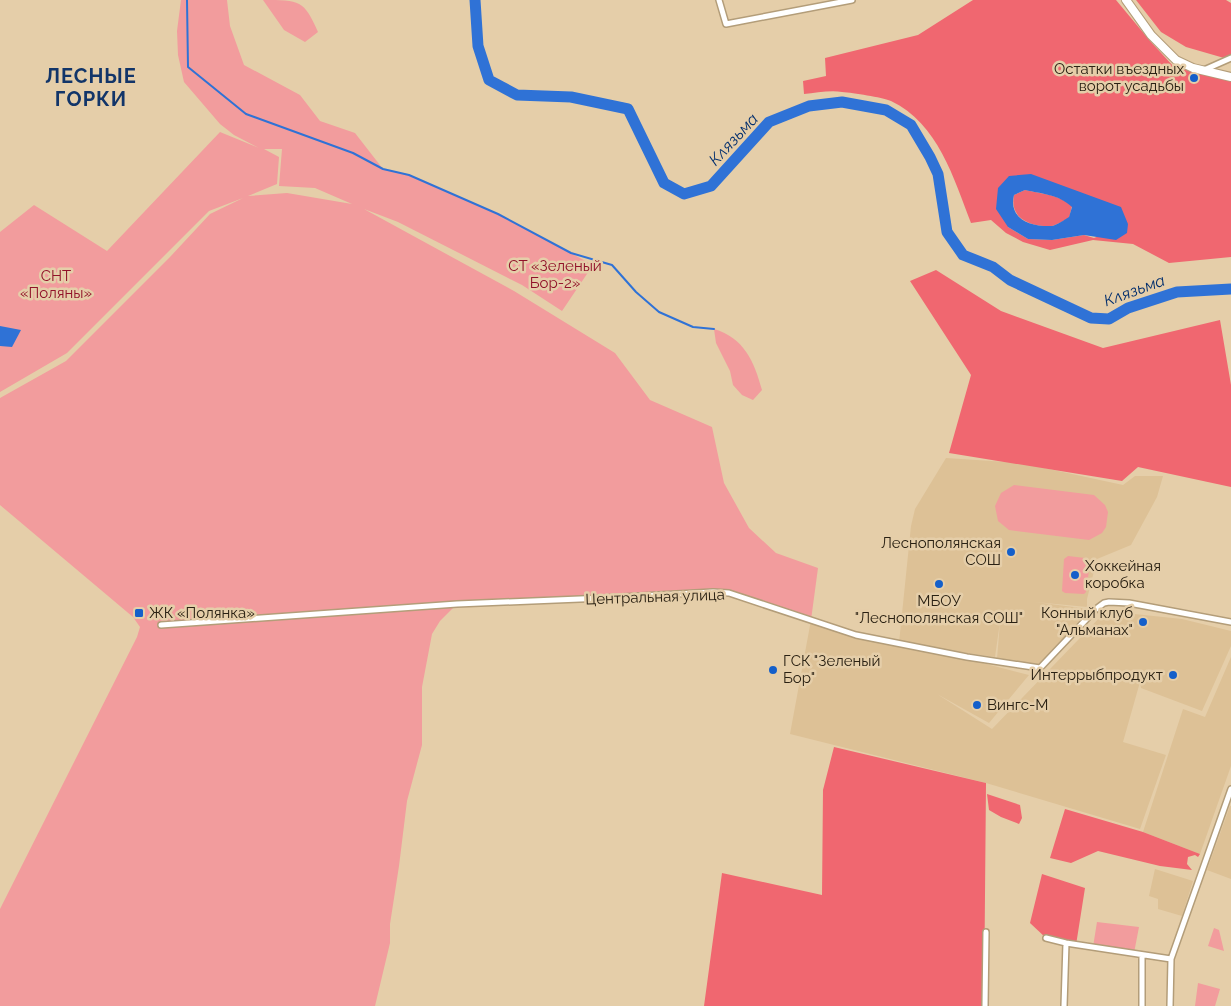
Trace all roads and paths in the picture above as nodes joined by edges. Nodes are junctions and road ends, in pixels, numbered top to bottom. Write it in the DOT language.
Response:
graph roads {
  1 [pos="719,0"];
  2 [pos="852,0"];
  3 [pos="1126,0"];
  4 [pos="1231,58"];
  5 [pos="1204,71"];
  6 [pos="1231,77"];
  7 [pos="1231,622"];
  8 [pos="161,625"];
  9 [pos="1231,789"];
  10 [pos="986,932"];
  11 [pos="1046,938"];
  12 [pos="1066,943"];
  13 [pos="1142,955"];
  14 [pos="1171,959"];
  15 [pos="984,1006"];
  16 [pos="1064,1006"];
  17 [pos="1142,1006"];
  18 [pos="1170,1006"];
  1 -- 2 [label="street"];
  3 -- 5 [label="main road"];
  4 -- 5 [label="street"];
  5 -- 6 [label="main road"];
  7 -- 8 [label="street, Центральная улица"];
  9 -- 14 [label="street"];
  10 -- 15 [label="street"];
  11 -- 12 [label="street"];
  12 -- 13 [label="street"];
  12 -- 16 [label="street"];
  13 -- 14 [label="street"];
  13 -- 17 [label="street"];
  14 -- 18 [label="street"];
}
